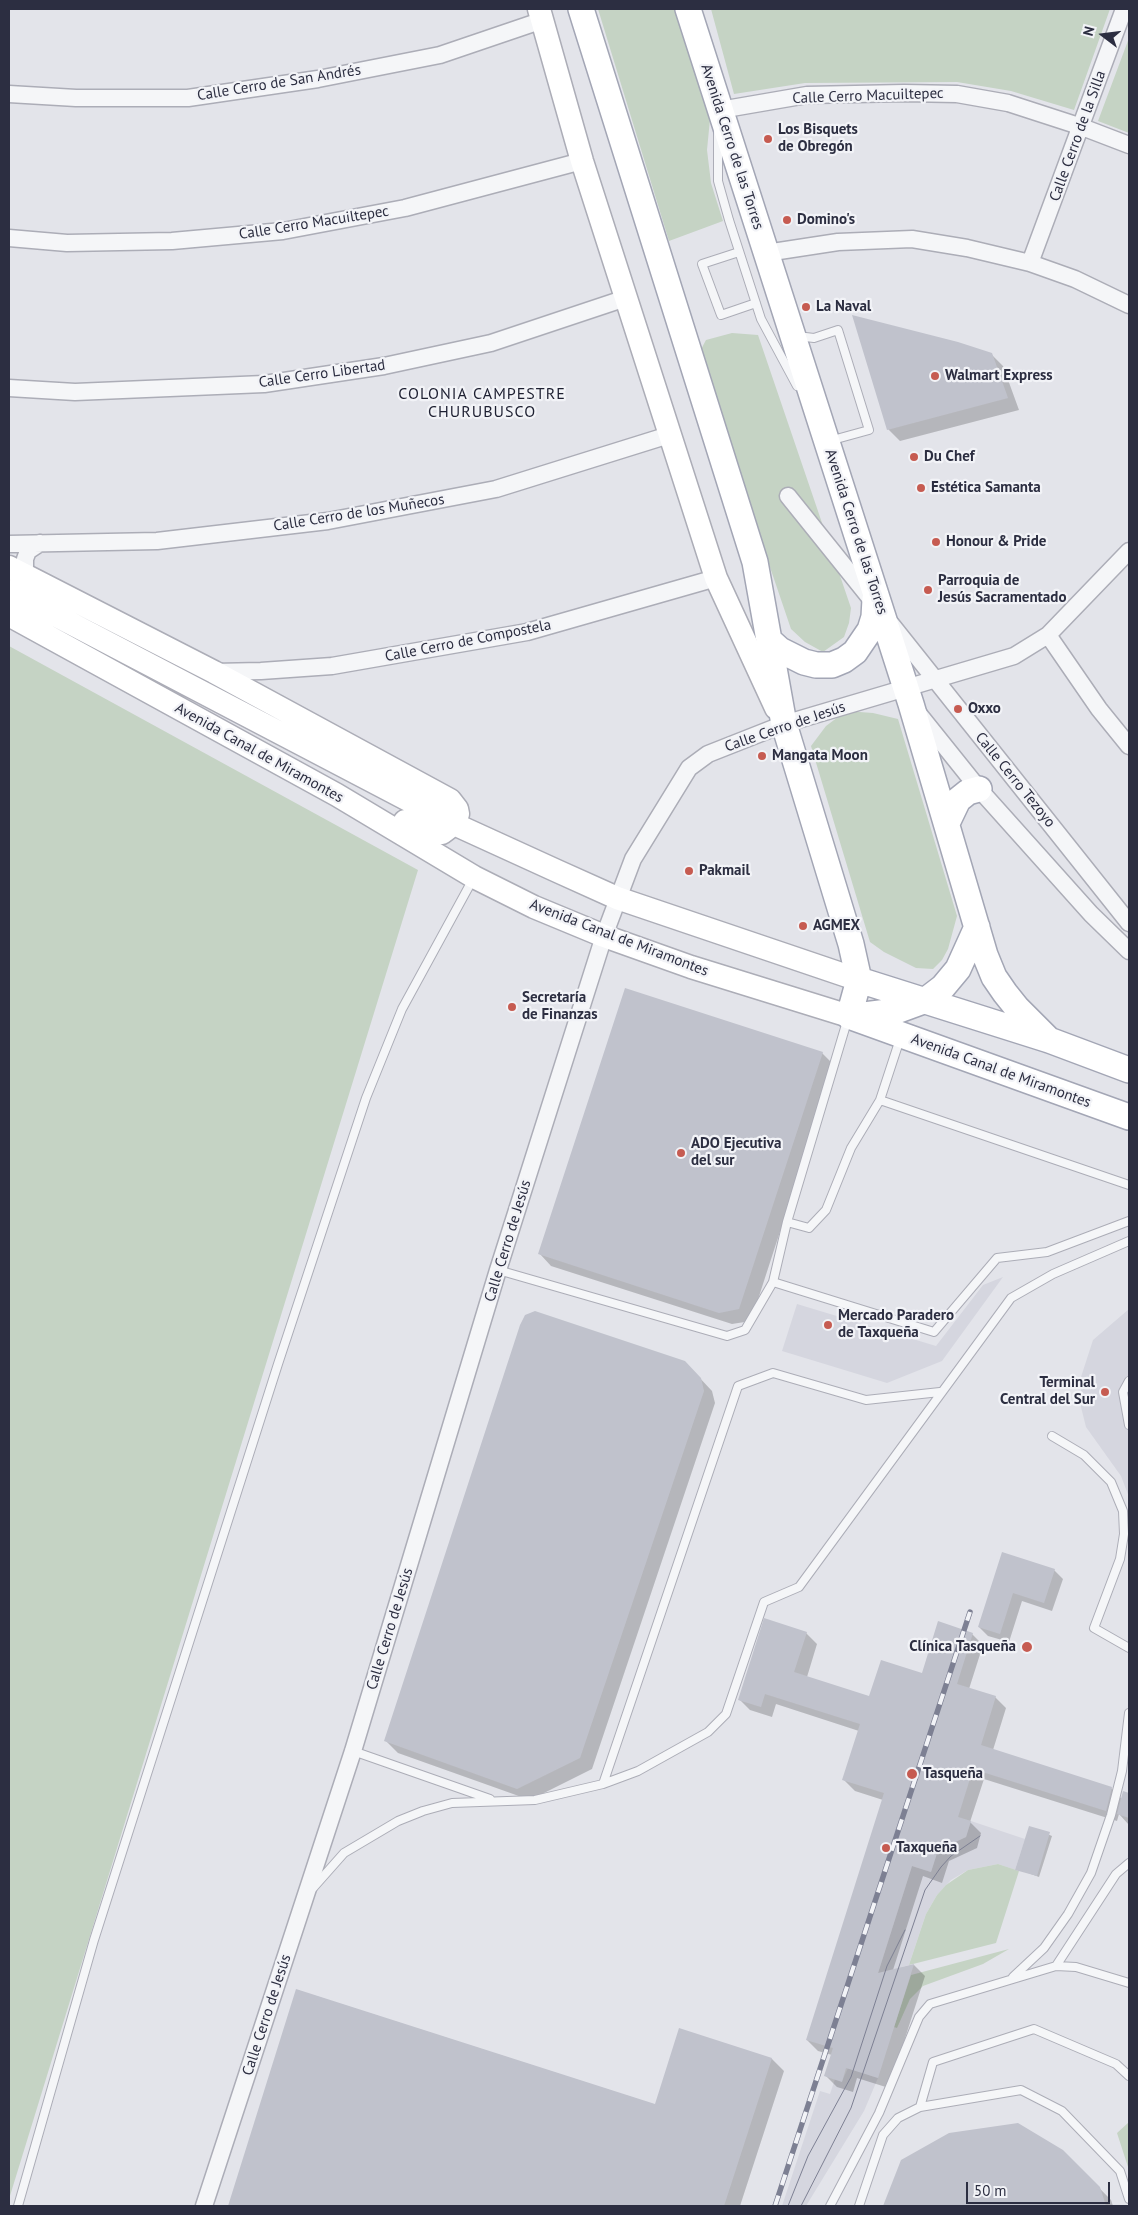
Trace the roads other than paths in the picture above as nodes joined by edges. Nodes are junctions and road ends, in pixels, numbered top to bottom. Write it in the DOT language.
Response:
graph roads {
  1 [pos="581,9"];
  2 [pos="688,9"];
  3 [pos="1124,9"];
  4 [pos="541,14"];
  5 [pos="9,94"];
  6 [pos="720,110"];
  7 [pos="1082,127"];
  8 [pos="1129,145"];
  9 [pos="582,161"];
  10 [pos="9,238"];
  11 [pos="739,252"];
  12 [pos="766,253"];
  13 [pos="1030,263"];
  14 [pos="626,298"];
  15 [pos="756,303"];
  16 [pos="1129,305"];
  17 [pos="793,336"];
  18 [pos="9,388"];
  19 [pos="669,435"];
  20 [pos="826,438"];
  21 [pos="788,496"];
  22 [pos="40,543"];
  23 [pos="9,544"];
  24 [pos="1129,551"];
  25 [pos="18,572"];
  26 [pos="716,578"];
  27 [pos="874,590"];
  28 [pos="9,591"];
  29 [pos="9,614"];
  30 [pos="1048,635"];
  31 [pos="769,640"];
  32 [pos="214,672"];
  33 [pos="908,696"];
  34 [pos="784,724"];
  35 [pos="1129,746"];
  36 [pos="979,789"];
  37 [pos="336,795"];
  38 [pos="947,823"];
  39 [pos="454,824"];
  40 [pos="474,877"];
  41 [pos="617,898"];
  42 [pos="1129,923"];
  43 [pos="977,927"];
  44 [pos="604,936"];
  45 [pos="1129,951"];
  46 [pos="860,980"];
  47 [pos="926,1000"];
  48 [pos="849,1016"];
  49 [pos="901,1035"];
  50 [pos="1049,1040"];
  51 [pos="1129,1070"];
  52 [pos="880,1100"];
  53 [pos="1129,1117"];
  54 [pos="1129,1185"];
  55 [pos="1129,1221"];
  56 [pos="786,1222"];
  57 [pos="1129,1241"];
  58 [pos="498,1270"];
  59 [pos="772,1282"];
  60 [pos="1129,1381"];
  61 [pos="940,1392"];
  62 [pos="1129,1424"];
  63 [pos="1052,1436"];
  64 [pos="1129,1648"];
  65 [pos="1129,1713"];
  66 [pos="353,1751"];
  67 [pos="603,1784"];
  68 [pos="496,1801"];
  69 [pos="1129,1863"];
  70 [pos="306,1895"];
  71 [pos="1056,1966"];
  72 [pos="1012,1978"];
  73 [pos="1129,1983"];
  74 [pos="1129,2076"];
  75 [pos="920,2107"];
  76 [pos="1129,2199"];
  77 [pos="18,2206"];
  78 [pos="204,2206"];
  79 [pos="830,2206"];
  80 [pos="858,2206"];
  1 -- 31 [label="main road"];
  2 -- 6 [label="main road, Avenida Cerro de las Torres"];
  3 -- 7 [label="street, Calle Cerro de la Silla"];
  4 -- 5 [label="street, Calle Cerro de San Andrés"];
  4 -- 9 [label="main road"];
  6 -- 7 [label="street, Calle Cerro Macuiltepec"];
  6 -- 11 [label="lane"];
  6 -- 12 [label="main road, Avenida Cerro de las Torres"];
  7 -- 8 [label="street, Calle Cerro Macuiltepec"];
  7 -- 13 [label="street, Calle Cerro de la Silla"];
  9 -- 10 [label="street, Calle Cerro Macuiltepec"];
  9 -- 14 [label="main road"];
  11 -- 15 [label="lane"];
  11 -- 15 [label="lane"];
  12 -- 13 [label="street"];
  12 -- 17 [label="main road, Avenida Cerro de las Torres"];
  13 -- 16 [label="street"];
  14 -- 18 [label="street, Calle Cerro Libertad"];
  14 -- 19 [label="main road"];
  15 -- 20 [label="lane"];
  17 -- 20 [label="main road, Avenida Cerro de las Torres"];
  17 -- 20 [label="lane"];
  19 -- 22 [label="street, Calle Cerro de los Muñecos"];
  19 -- 26 [label="main road"];
  20 -- 27 [label="main road, Avenida Cerro de las Torres"];
  21 -- 42 [label="street, Calle Cerro Tezoyo"];
  22 -- 23 [label="street, Calle Cerro de los Muñecos"];
  22 -- 25 [label="street"];
  24 -- 30 [label="street, Calle Cerro de Jesús"];
  25 -- 32 [label="main road"];
  26 -- 32 [label="street, Calle Cerro de Compostela"];
  26 -- 34 [label="main road"];
  27 -- 31 [label="main road"];
  27 -- 33 [label="main road, Avenida Cerro de las Torres"];
  28 -- 39 [label="main road, Avenida Canal de Miramontes"];
  29 -- 37 [label="main road, Avenida Canal de Miramontes"];
  30 -- 33 [label="street, Calle Cerro de Jesús"];
  30 -- 35 [label="street"];
  31 -- 34 [label="main road"];
  32 -- 39 [label="main road"];
  33 -- 34 [label="street, Calle Cerro de Jesús"];
  33 -- 36 [label="street, Calle Cerro Tezoyo"];
  33 -- 38 [label="main road, Avenida Cerro de las Torres"];
  34 -- 41 [label="street, Calle Cerro de Jesús"];
  34 -- 46 [label="main road"];
  36 -- 38 [label="main road"];
  36 -- 45 [label="street, Calle Cerro Tezoyo"];
  37 -- 39 [label="main road"];
  37 -- 40 [label="main road, Avenida Canal de Miramontes"];
  38 -- 43 [label="main road, Avenida Cerro de las Torres"];
  39 -- 41 [label="main road, Avenida Canal de Miramontes"];
  40 -- 44 [label="main road, Avenida Canal de Miramontes"];
  40 -- 77 [label="lane"];
  41 -- 44 [label="street, Calle Cerro de Jesús"];
  41 -- 46 [label="main road, Avenida Canal de Miramontes"];
  43 -- 47 [label="main road"];
  43 -- 50 [label="main road, Avenida Cerro de las Torres"];
  44 -- 48 [label="main road, Avenida Canal de Miramontes"];
  44 -- 58 [label="street, Calle Cerro de Jesús"];
  46 -- 47 [label="main road, Avenida Canal de Miramontes"];
  46 -- 48 [label="main road"];
  47 -- 48 [label="main road"];
  47 -- 50 [label="main road, Avenida Canal de Miramontes"];
  48 -- 49 [label="main road, Avenida Canal de Miramontes"];
  48 -- 56 [label="lane"];
  49 -- 52 [label="lane"];
  49 -- 53 [label="main road, Avenida Canal de Miramontes"];
  50 -- 51 [label="main road, Avenida Canal de Miramontes"];
  52 -- 54 [label="lane"];
  52 -- 56 [label="lane"];
  55 -- 59 [label="lane"];
  56 -- 59 [label="lane"];
  57 -- 61 [label="lane"];
  58 -- 59 [label="lane"];
  58 -- 66 [label="street, Calle Cerro de Jesús"];
  60 -- 62 [label="lane"];
  61 -- 67 [label="lane"];
  61 -- 67 [label="lane"];
  63 -- 64 [label="lane"];
  65 -- 72 [label="lane"];
  66 -- 68 [label="lane"];
  66 -- 70 [label="street, Calle Cerro de Jesús"];
  67 -- 68 [label="lane"];
  68 -- 70 [label="lane"];
  69 -- 71 [label="lane"];
  70 -- 78 [label="street, Calle Cerro de Jesús"];
  71 -- 72 [label="lane"];
  71 -- 73 [label="lane"];
  72 -- 79 [label="lane"];
  74 -- 75 [label="lane"];
  75 -- 76 [label="lane"];
  75 -- 80 [label="lane"];
}
